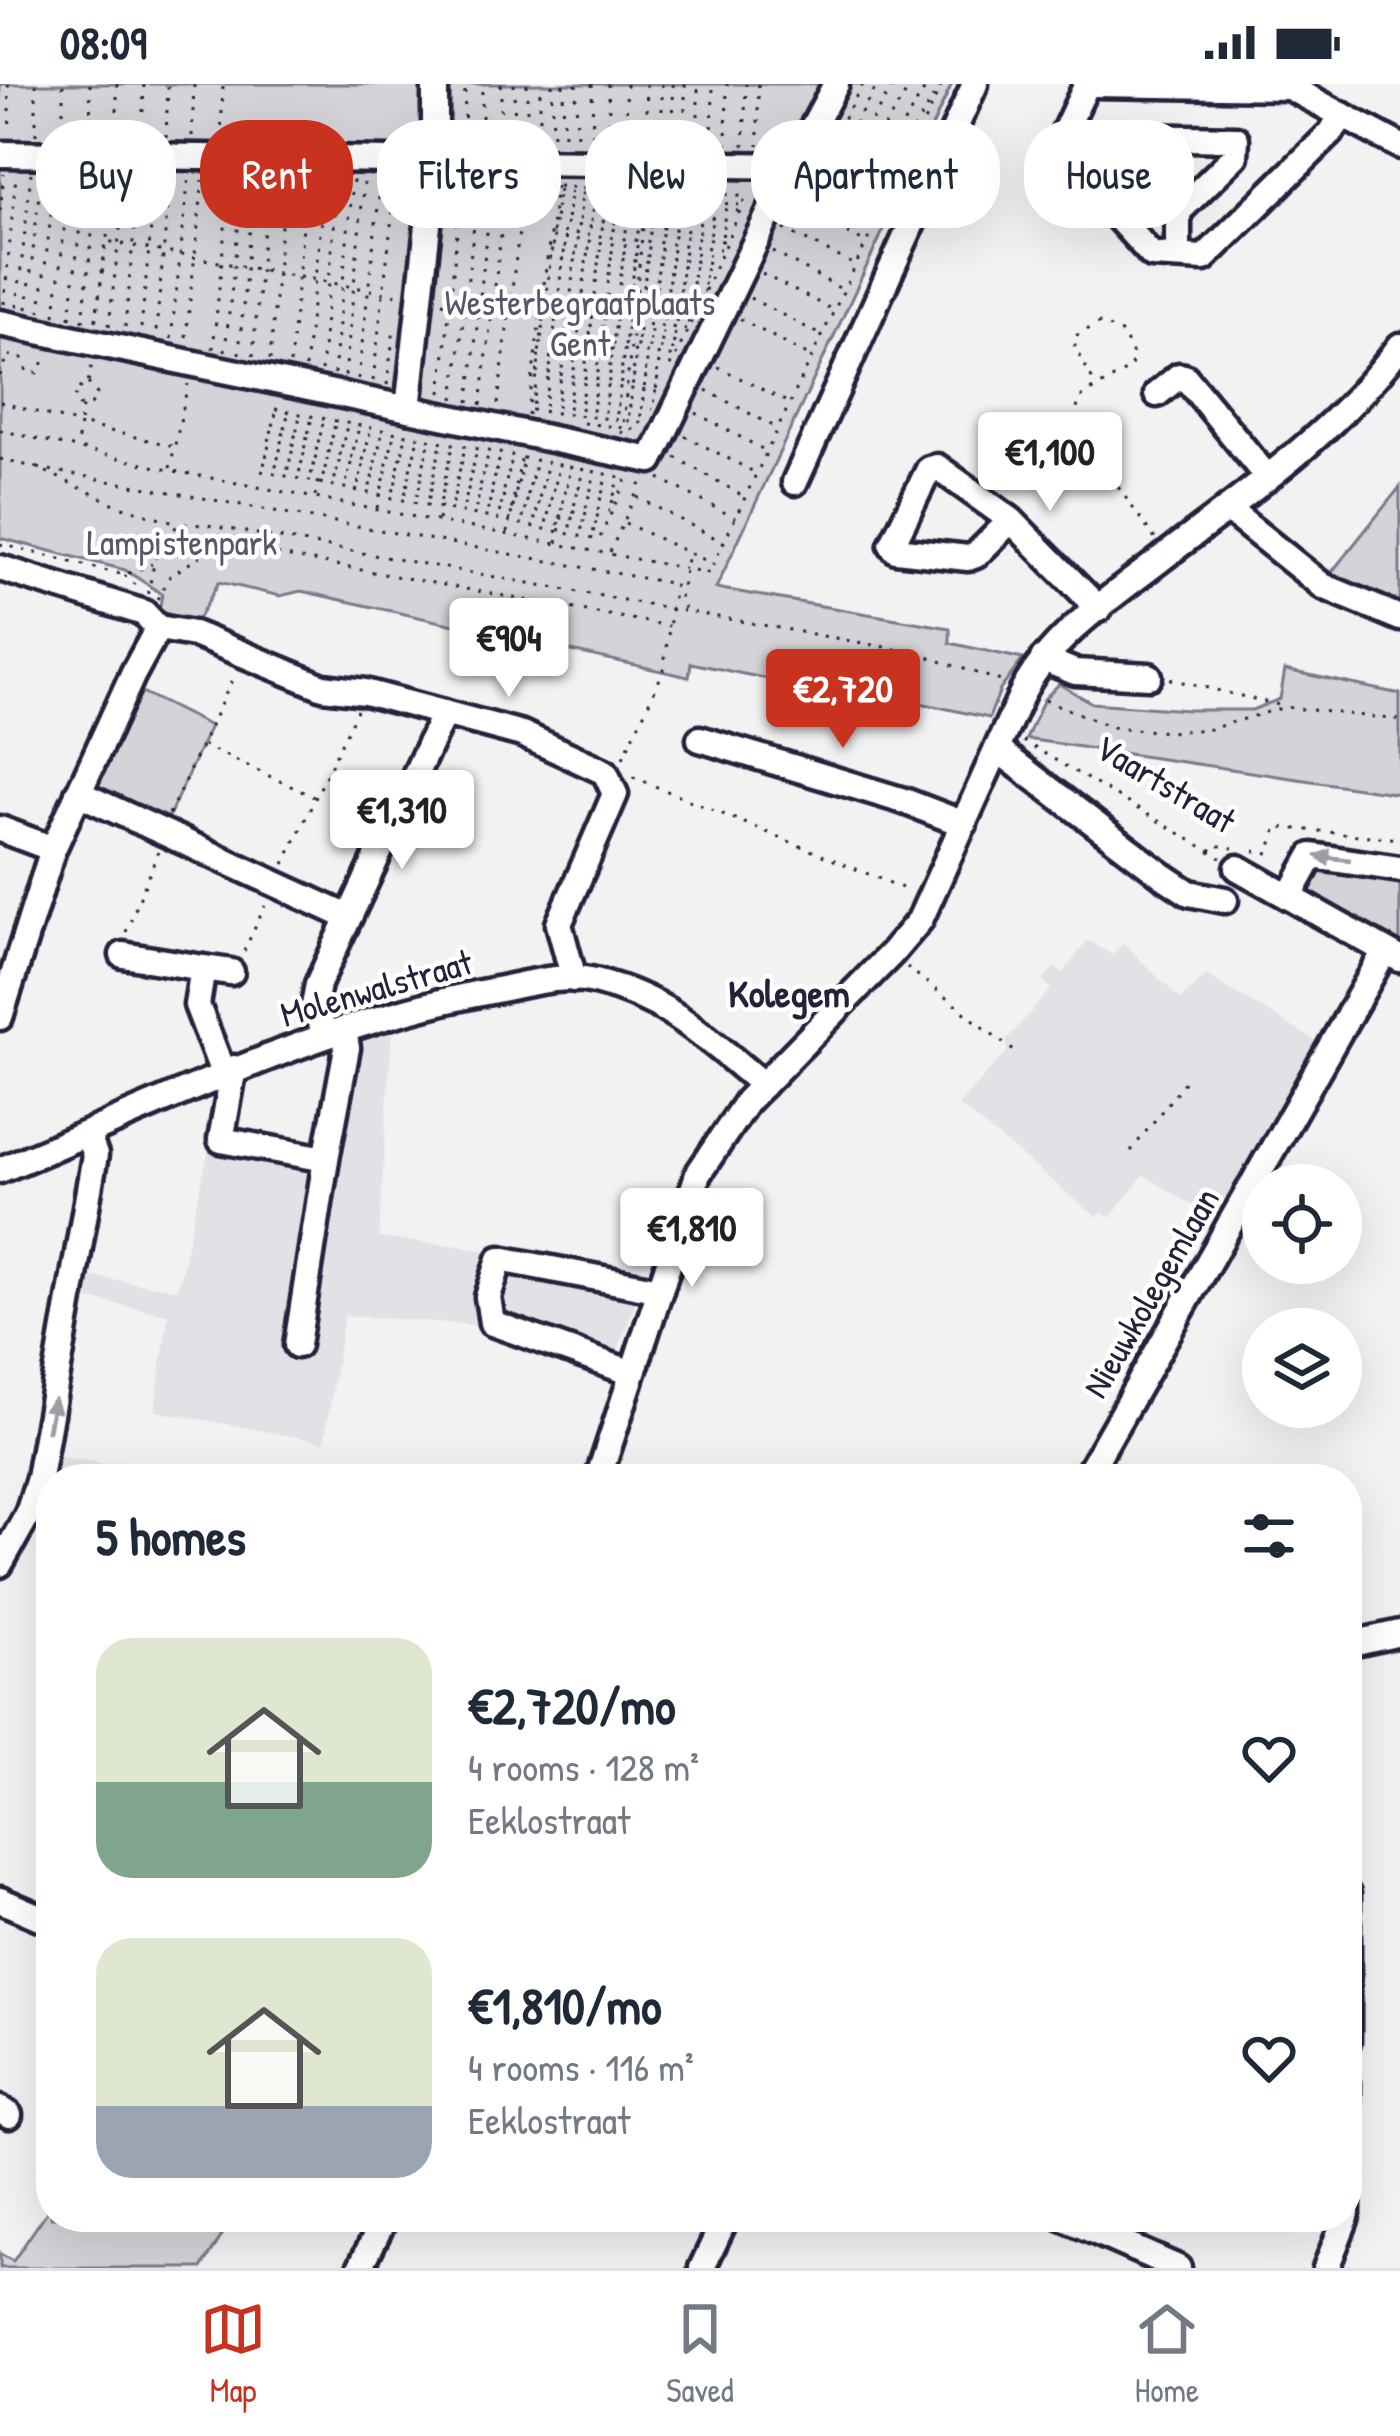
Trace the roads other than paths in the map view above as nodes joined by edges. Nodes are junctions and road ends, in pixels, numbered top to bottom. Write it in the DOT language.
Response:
graph roads {
  1 [pos="435,84"];
  2 [pos="836,84"];
  3 [pos="975,84"];
  4 [pos="1091,84"];
  5 [pos="1315,91"];
  6 [pos="1342,115"];
  7 [pos="435,120"];
  8 [pos="820,120"];
  9 [pos="1400,146"];
  10 [pos="176,157"];
  11 [pos="377,160"];
  12 [pos="751,164"];
  13 [pos="561,165"];
  14 [pos="428,228"];
  15 [pos="761,228"];
  16 [pos="1178,228"];
  17 [pos="1178,256"];
  18 [pos="1400,346"];
  19 [pos="178,362"];
  20 [pos="1157,394"];
  21 [pos="400,416"];
  22 [pos="1267,477"];
  23 [pos="795,482"];
  24 [pos="1226,509"];
  25 [pos="1011,520"];
  26 [pos="0,568"];
  27 [pos="1323,586"];
  28 [pos="1099,609"];
  29 [pos="1400,618"];
  30 [pos="151,619"];
  31 [pos="1400,630"];
  32 [pos="1043,659"];
  33 [pos="1149,676"];
  34 [pos="444,713"];
  35 [pos="700,739"];
  36 [pos="1001,741"];
  37 [pos="78,793"];
  38 [pos="964,824"];
  39 [pos="0,829"];
  40 [pos="53,849"];
  41 [pos="1238,868"];
  42 [pos="1400,869"];
  43 [pos="1290,896"];
  44 [pos="1225,900"];
  45 [pos="348,917"];
  46 [pos="123,955"];
  47 [pos="1392,956"];
  48 [pos="202,968"];
  49 [pos="231,972"];
  50 [pos="574,979"];
  51 [pos="0,1016"];
  52 [pos="334,1032"];
  53 [pos="228,1070"];
  54 [pos="763,1085"];
  55 [pos="87,1134"];
  56 [pos="326,1159"];
  57 [pos="0,1170"];
  58 [pos="660,1290"];
  59 [pos="297,1345"];
  60 [pos="632,1373"];
  61 [pos="41,1464"];
  62 [pos="603,1464"];
  63 [pos="1094,1464"];
  64 [pos="36,1488"];
  65 [pos="0,1564"];
  66 [pos="1400,1633"];
  67 [pos="1362,1642"];
  68 [pos="0,1900"];
  69 [pos="36,1916"];
  70 [pos="378,2232"];
  71 [pos="719,2232"];
  72 [pos="1096,2232"];
  73 [pos="1340,2232"];
  74 [pos="360,2268"];
  75 [pos="702,2268"];
  76 [pos="1178,2268"];
  77 [pos="1326,2268"];
  1 -- 7 [label="street"];
  2 -- 8 [label="street"];
  3 -- 23 [label="street"];
  4 -- 5 [label="street"];
  4 -- 17 [label="street"];
  5 -- 6 [label="street"];
  6 -- 9 [label="street"];
  6 -- 17 [label="street"];
  10 -- 11 [label="street"];
  12 -- 13 [label="street"];
  14 -- 21 [label="street"];
  15 -- 21 [label="street"];
  16 -- 17 [label="street"];
  18 -- 22 [label="street"];
  19 -- 21 [label="street"];
  20 -- 22 [label="street"];
  22 -- 24 [label="street"];
  24 -- 27 [label="street"];
  24 -- 28 [label="street"];
  25 -- 25 [label="street"];
  25 -- 28 [label="street"];
  26 -- 30 [label="street"];
  27 -- 29 [label="street"];
  27 -- 31 [label="street"];
  28 -- 32 [label="street"];
  30 -- 34 [label="street"];
  30 -- 37 [label="street"];
  32 -- 33 [label="street"];
  32 -- 36 [label="street"];
  34 -- 45 [label="street"];
  34 -- 50 [label="street"];
  35 -- 38 [label="street"];
  36 -- 38 [label="street"];
  36 -- 44 [label="street"];
  37 -- 40 [label="street"];
  37 -- 45 [label="street"];
  38 -- 54 [label="street"];
  39 -- 40 [label="street"];
  40 -- 51 [label="street"];
  41 -- 43 [label="street, Vaartstraat"];
  42 -- 43 [label="street, one-way"];
  43 -- 47 [label="street, Vaartstraat"];
  45 -- 52 [label="street"];
  46 -- 48 [label="street"];
  47 -- 63 [label="street, Nieuwkolegemlaan"];
  48 -- 49 [label="street"];
  48 -- 53 [label="street"];
  50 -- 52 [label="street, Molenwalstraat"];
  50 -- 54 [label="street, Molenwalstraat"];
  52 -- 53 [label="street, Molenwalstraat"];
  52 -- 56 [label="street"];
  53 -- 55 [label="street, Molenwalstraat"];
  53 -- 56 [label="street"];
  54 -- 58 [label="street"];
  55 -- 57 [label="street, Molenwalstraat"];
  61 -- 55 [label="street, one-way"];
  56 -- 59 [label="street"];
  58 -- 60 [label="street"];
  58 -- 60 [label="street"];
  60 -- 62 [label="street"];
  65 -- 64 [label="street, one-way"];
  66 -- 67 [label="street"];
  68 -- 69 [label="street"];
  70 -- 74 [label="street"];
  71 -- 75 [label="street"];
  72 -- 76 [label="street"];
  73 -- 77 [label="street"];
}
